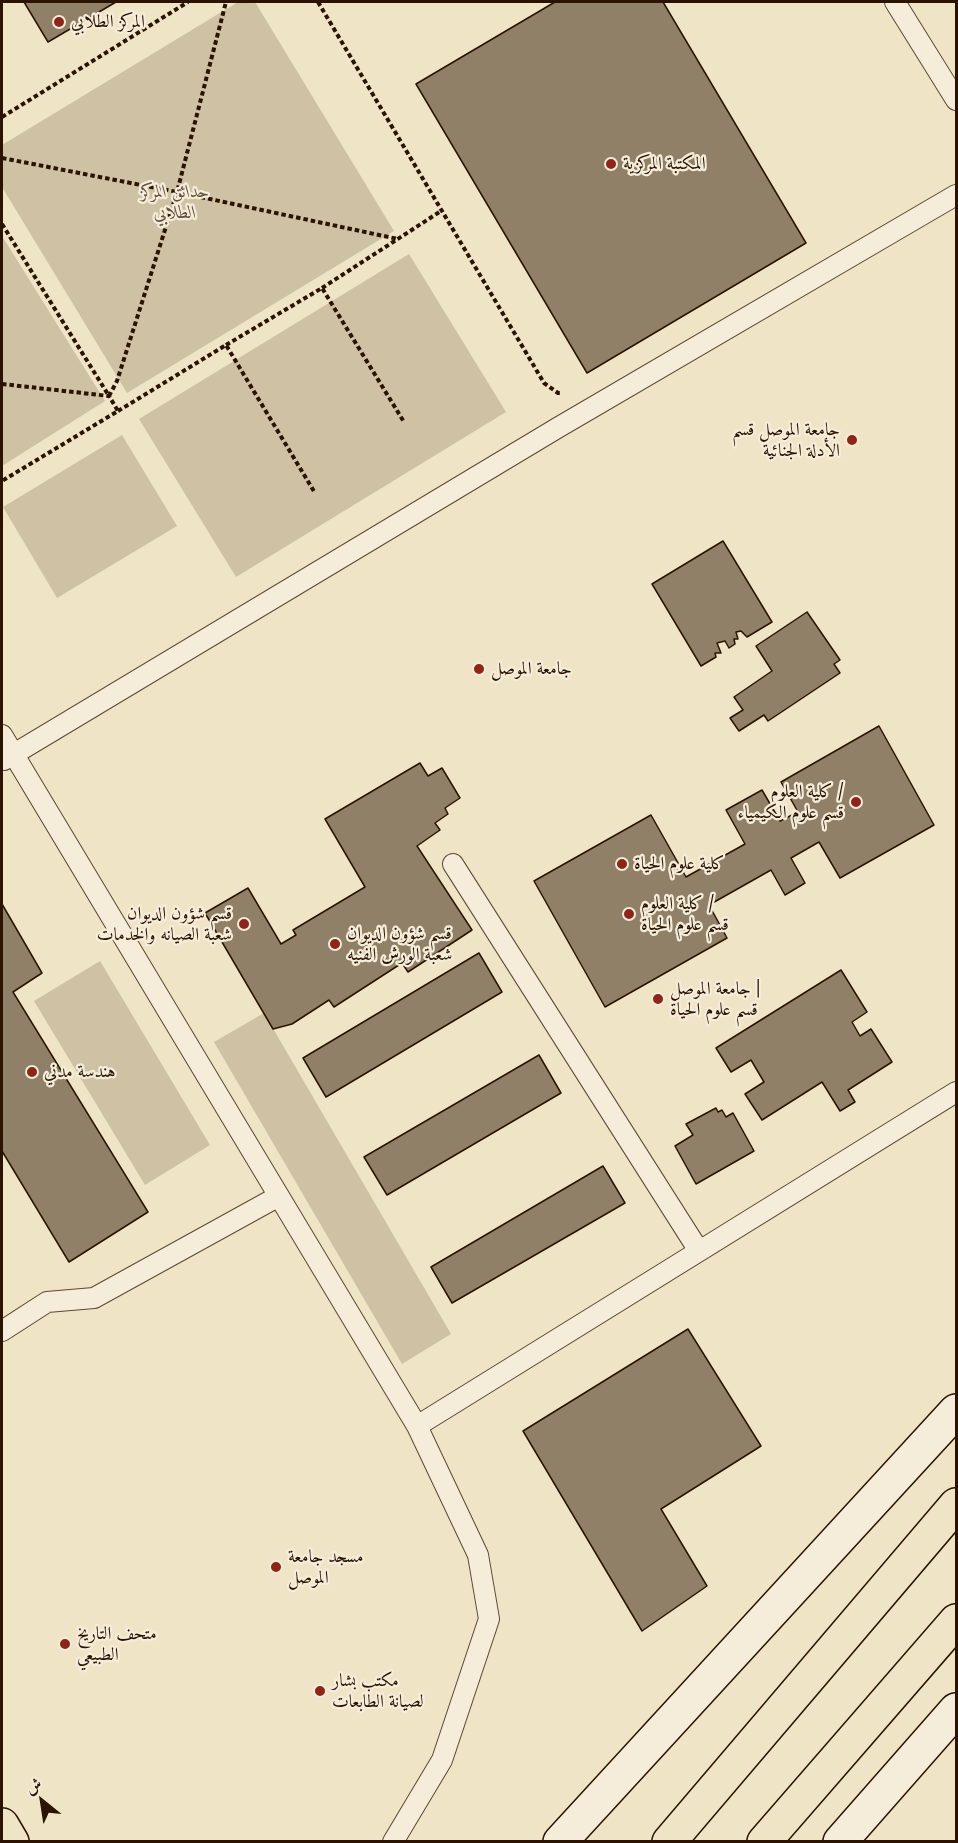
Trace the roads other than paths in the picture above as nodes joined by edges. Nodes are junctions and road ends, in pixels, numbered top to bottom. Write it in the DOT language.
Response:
graph roads {
  1 [pos="895,2"];
  2 [pos="957,100"];
  3 [pos="957,195"];
  4 [pos="2,735"];
  5 [pos="7,758"];
  6 [pos="453,864"];
  7 [pos="957,1092"];
  8 [pos="279,1196"];
  9 [pos="699,1251"];
  10 [pos="2,1331"];
  11 [pos="957,1411"];
  12 [pos="417,1426"];
  13 [pos="957,1505"];
  14 [pos="957,1621"];
  15 [pos="957,1710"];
  16 [pos="2,1825"];
  17 [pos="12,1842"];
  18 [pos="393,1842"];
  19 [pos="560,1842"];
  20 [pos="669,1842"];
  21 [pos="764,1842"];
  22 [pos="840,1842"];
  1 -- 2 [label="lane"];
  3 -- 5 [label="lane"];
  4 -- 5 [label="lane"];
  5 -- 8 [label="lane"];
  6 -- 9 [label="lane"];
  7 -- 9 [label="lane"];
  8 -- 10 [label="lane"];
  8 -- 12 [label="lane"];
  9 -- 12 [label="lane"];
  11 -- 19 [label="main road"];
  12 -- 18 [label="lane"];
  13 -- 20 [label="main road"];
  14 -- 21 [label="main road"];
  15 -- 22 [label="main road"];
  16 -- 17 [label="main road"];
}
